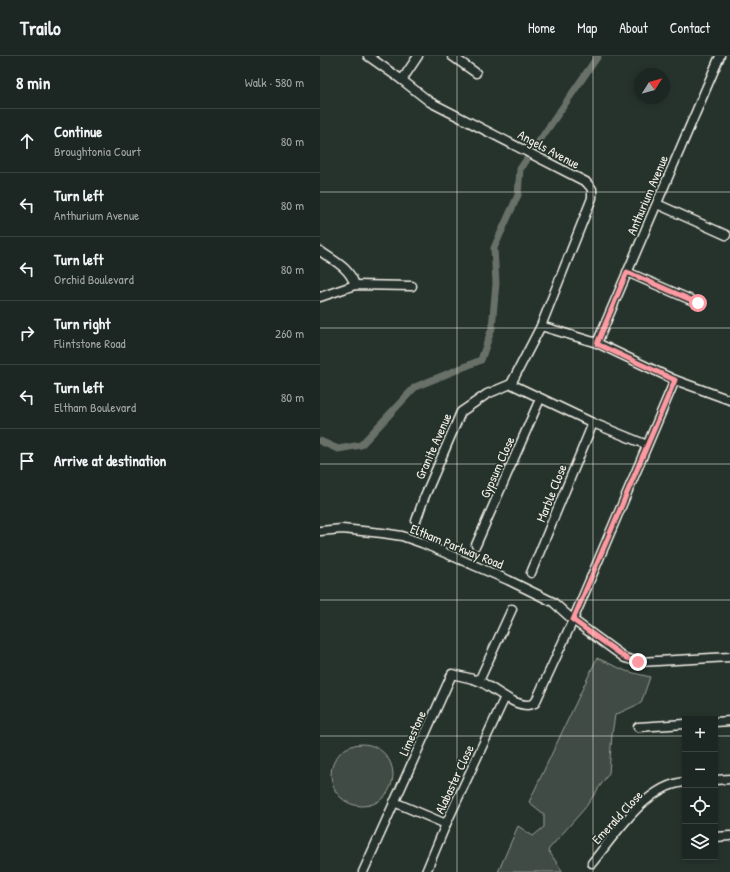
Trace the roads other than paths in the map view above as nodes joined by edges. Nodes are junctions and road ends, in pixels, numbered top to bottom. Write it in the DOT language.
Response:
graph roads {
  1 [pos="368,56"];
  2 [pos="418,56"];
  3 [pos="452,56"];
  4 [pos="720,56"];
  5 [pos="476,73"];
  6 [pos="402,80"];
  7 [pos="657,204"];
  8 [pos="726,235"];
  9 [pos="320,251"];
  10 [pos="627,272"];
  11 [pos="355,285"];
  12 [pos="412,286"];
  13 [pos="320,297"];
  14 [pos="698,303"];
  15 [pos="541,326"];
  16 [pos="597,344"];
  17 [pos="675,380"];
  18 [pos="511,384"];
  19 [pos="540,399"];
  20 [pos="730,400"];
  21 [pos="593,423"];
  22 [pos="647,445"];
  23 [pos="416,521"];
  24 [pos="320,531"];
  25 [pos="476,544"];
  26 [pos="531,573"];
  27 [pos="512,609"];
  28 [pos="573,620"];
  29 [pos="730,658"];
  30 [pos="479,681"];
  31 [pos="505,697"];
  32 [pos="730,721"];
  33 [pos="718,722"];
  34 [pos="682,724"];
  35 [pos="638,726"];
  36 [pos="730,779"];
  37 [pos="718,780"];
  38 [pos="682,782"];
  39 [pos="394,802"];
  40 [pos="446,824"];
  41 [pos="730,836"];
  42 [pos="718,837"];
  43 [pos="592,862"];
  44 [pos="363,872"];
  45 [pos="426,872"];
  1 -- 6 [label="street, Angels Avenue"];
  2 -- 6 [label="street"];
  3 -- 5 [label="street"];
  4 -- 7 [label="street, Anthurium Avenue"];
  6 -- 15 [label="street, Angels Avenue"];
  7 -- 8 [label="street"];
  7 -- 10 [label="street, Anthurium Avenue"];
  9 -- 11 [label="street"];
  10 -- 14 [label="street"];
  10 -- 16 [label="street, Anthurium Avenue"];
  11 -- 12 [label="street"];
  11 -- 13 [label="street"];
  15 -- 16 [label="street"];
  15 -- 18 [label="street"];
  16 -- 17 [label="street"];
  17 -- 20 [label="street"];
  17 -- 22 [label="street"];
  18 -- 19 [label="street"];
  18 -- 23 [label="street, Granite Avenue"];
  19 -- 21 [label="street"];
  19 -- 25 [label="street, Gypsum Close"];
  21 -- 22 [label="street"];
  21 -- 26 [label="street, Marble Close"];
  22 -- 28 [label="street"];
  24 -- 28 [label="street, Eltham Parkway Road"];
  27 -- 30 [label="street"];
  28 -- 29 [label="street, Eltham Parkway Road"];
  28 -- 31 [label="street"];
  30 -- 31 [label="street"];
  30 -- 39 [label="street, Limestone"];
  31 -- 40 [label="street, Alabaster Close"];
  32 -- 33 [label="street"];
  34 -- 35 [label="street"];
  36 -- 37 [label="street"];
  38 -- 43 [label="street, Emerald Close"];
  39 -- 40 [label="street"];
  39 -- 44 [label="street, Limestone"];
  40 -- 45 [label="street, Alabaster Close"];
  41 -- 42 [label="street"];
}
